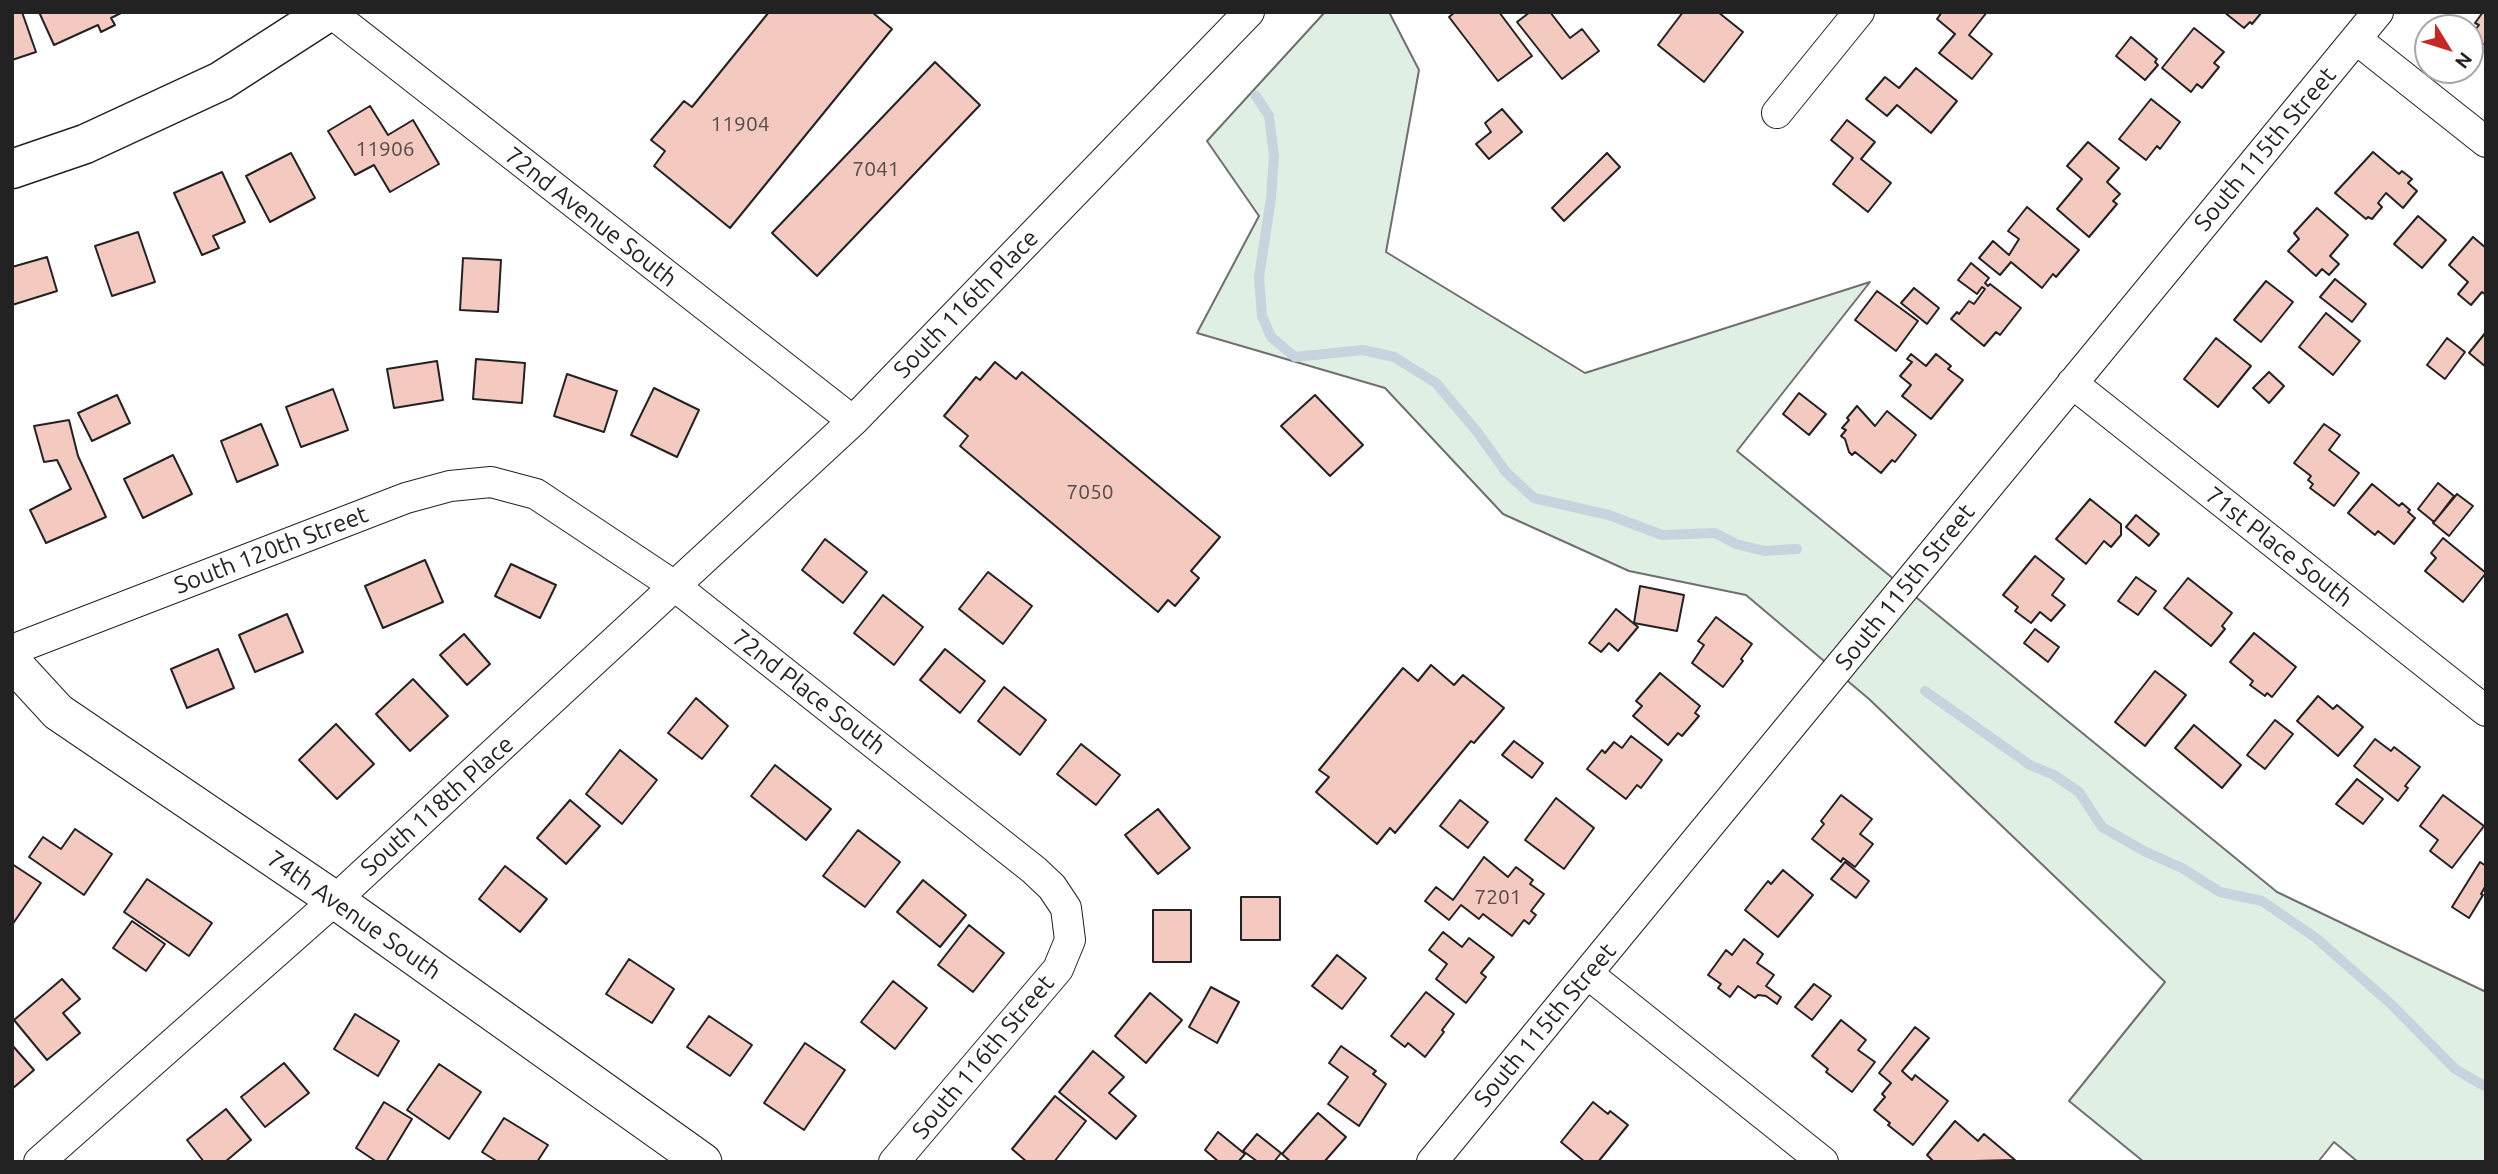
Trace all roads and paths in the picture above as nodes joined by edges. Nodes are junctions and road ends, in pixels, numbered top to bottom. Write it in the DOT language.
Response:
graph roads {
  1 [pos="329,12"];
  2 [pos="1248,12"];
  3 [pos="1859,12"];
  4 [pos="2378,12"];
  5 [pos="2356,38"];
  6 [pos="1777,113"];
  7 [pos="2486,142"];
  8 [pos="12,169"];
  9 [pos="2072,383"];
  10 [pos="853,421"];
  11 [pos="536,494"];
  12 [pos="676,587"];
  13 [pos="12,650"];
  14 [pos="12,663"];
  15 [pos="2486,711"];
  16 [pos="335,900"];
  17 [pos="1066,908"];
  18 [pos="1588,974"];
  19 [pos="39,1162"];
  20 [pos="703,1162"];
  21 [pos="894,1162"];
  22 [pos="1432,1162"];
  23 [pos="1823,1162"];
  1 -- 8 [label="main road"];
  1 -- 10 [label="street, 72nd Avenue South"];
  2 -- 10 [label="street, South 116th Place"];
  3 -- 6 [label="street"];
  4 -- 5 [label="street, South 115th Street"];
  5 -- 7 [label="street"];
  5 -- 9 [label="street, South 115th Street"];
  9 -- 15 [label="street, 71st Place South"];
  9 -- 18 [label="street, South 115th Street"];
  10 -- 12 [label="street, South 116th Place"];
  11 -- 12 [label="street, 72nd Place South"];
  11 -- 13 [label="street, South 120th Street"];
  12 -- 16 [label="street, South 118th Place"];
  12 -- 17 [label="street, 72nd Place South"];
  14 -- 16 [label="street, 74th Avenue South"];
  16 -- 19 [label="street, South 118th Place"];
  16 -- 20 [label="street, 74th Avenue South"];
  17 -- 21 [label="street, South 116th Street"];
  18 -- 22 [label="street, South 115th Street"];
  18 -- 23 [label="street"];
}
